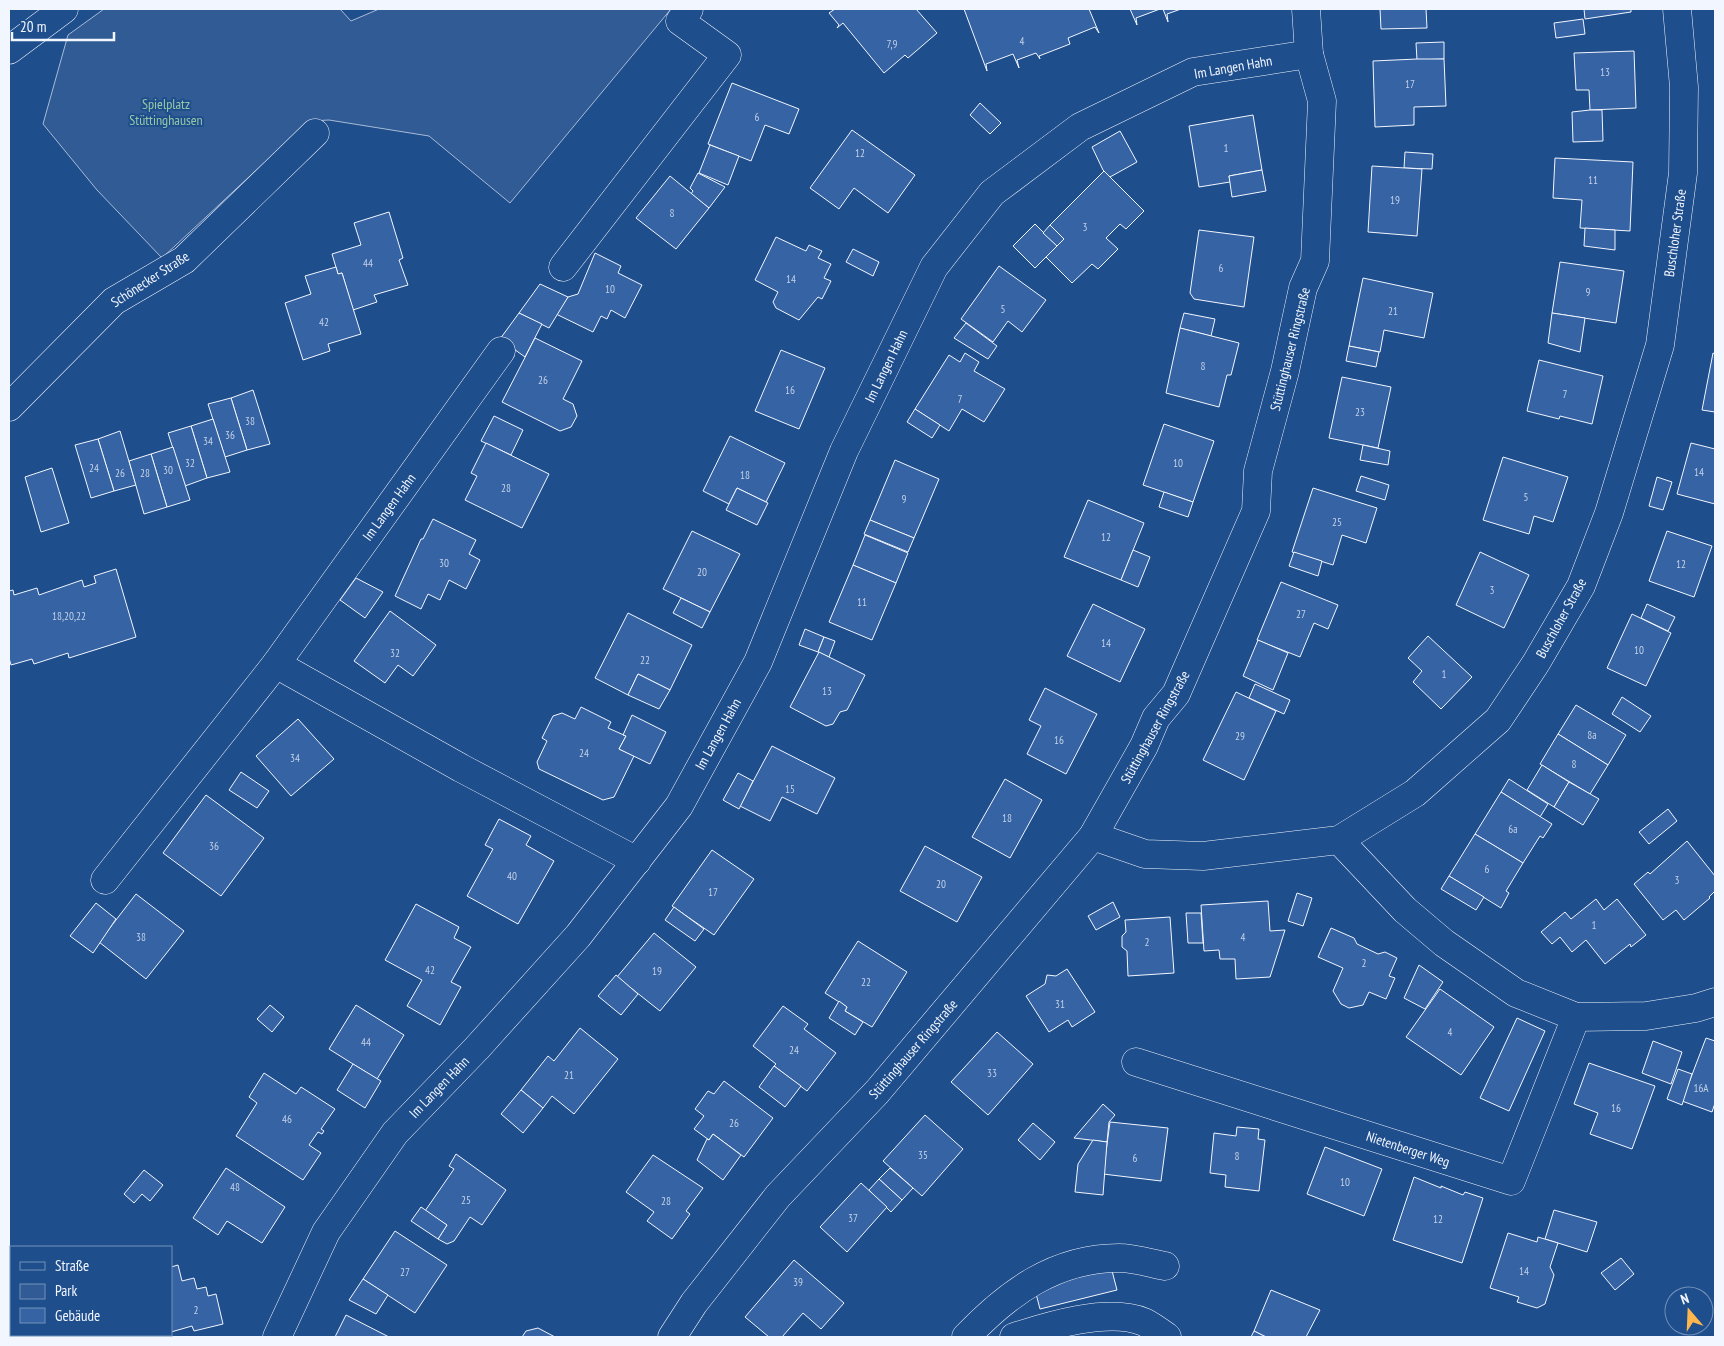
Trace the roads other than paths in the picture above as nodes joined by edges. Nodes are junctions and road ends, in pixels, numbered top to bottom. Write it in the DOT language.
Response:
graph roads {
  1 [pos="64,9"];
  2 [pos="1306,9"];
  3 [pos="1677,9"];
  4 [pos="684,15"];
  5 [pos="9,50"];
  6 [pos="1309,54"];
  7 [pos="315,133"];
  8 [pos="563,267"];
  9 [pos="501,351"];
  10 [pos="9,407"];
  11 [pos="276,664"];
  12 [pos="1093,836"];
  13 [pos="1339,840"];
  14 [pos="637,861"];
  15 [pos="105,880"];
  16 [pos="1715,1002"];
  17 [pos="1576,1017"];
  18 [pos="1136,1062"];
  19 [pos="1165,1266"];
  20 [pos="277,1337"];
  21 [pos="672,1337"];
  22 [pos="966,1337"];
  23 [pos="1014,1337"];
  24 [pos="1167,1337"];
  1 -- 5 [label="street"];
  2 -- 6 [label="street, Stüttinghauser Ringstraße"];
  3 -- 13 [label="street, Buschloher Straße"];
  4 -- 8 [label="street"];
  6 -- 12 [label="street, Stüttinghauser Ringstraße"];
  6 -- 14 [label="street, Im Langen Hahn"];
  7 -- 10 [label="street, Schönecker Straße"];
  9 -- 11 [label="street, Im Langen Hahn"];
  11 -- 14 [label="street"];
  11 -- 15 [label="street, Im Langen Hahn"];
  12 -- 13 [label="street, Buschloher Straße"];
  12 -- 21 [label="street, Stüttinghauser Ringstraße"];
  13 -- 17 [label="street"];
  14 -- 20 [label="street, Im Langen Hahn"];
  16 -- 17 [label="street"];
  17 -- 18 [label="street, Nietenberger Weg"];
  19 -- 22 [label="street"];
  23 -- 24 [label="street"];
}
